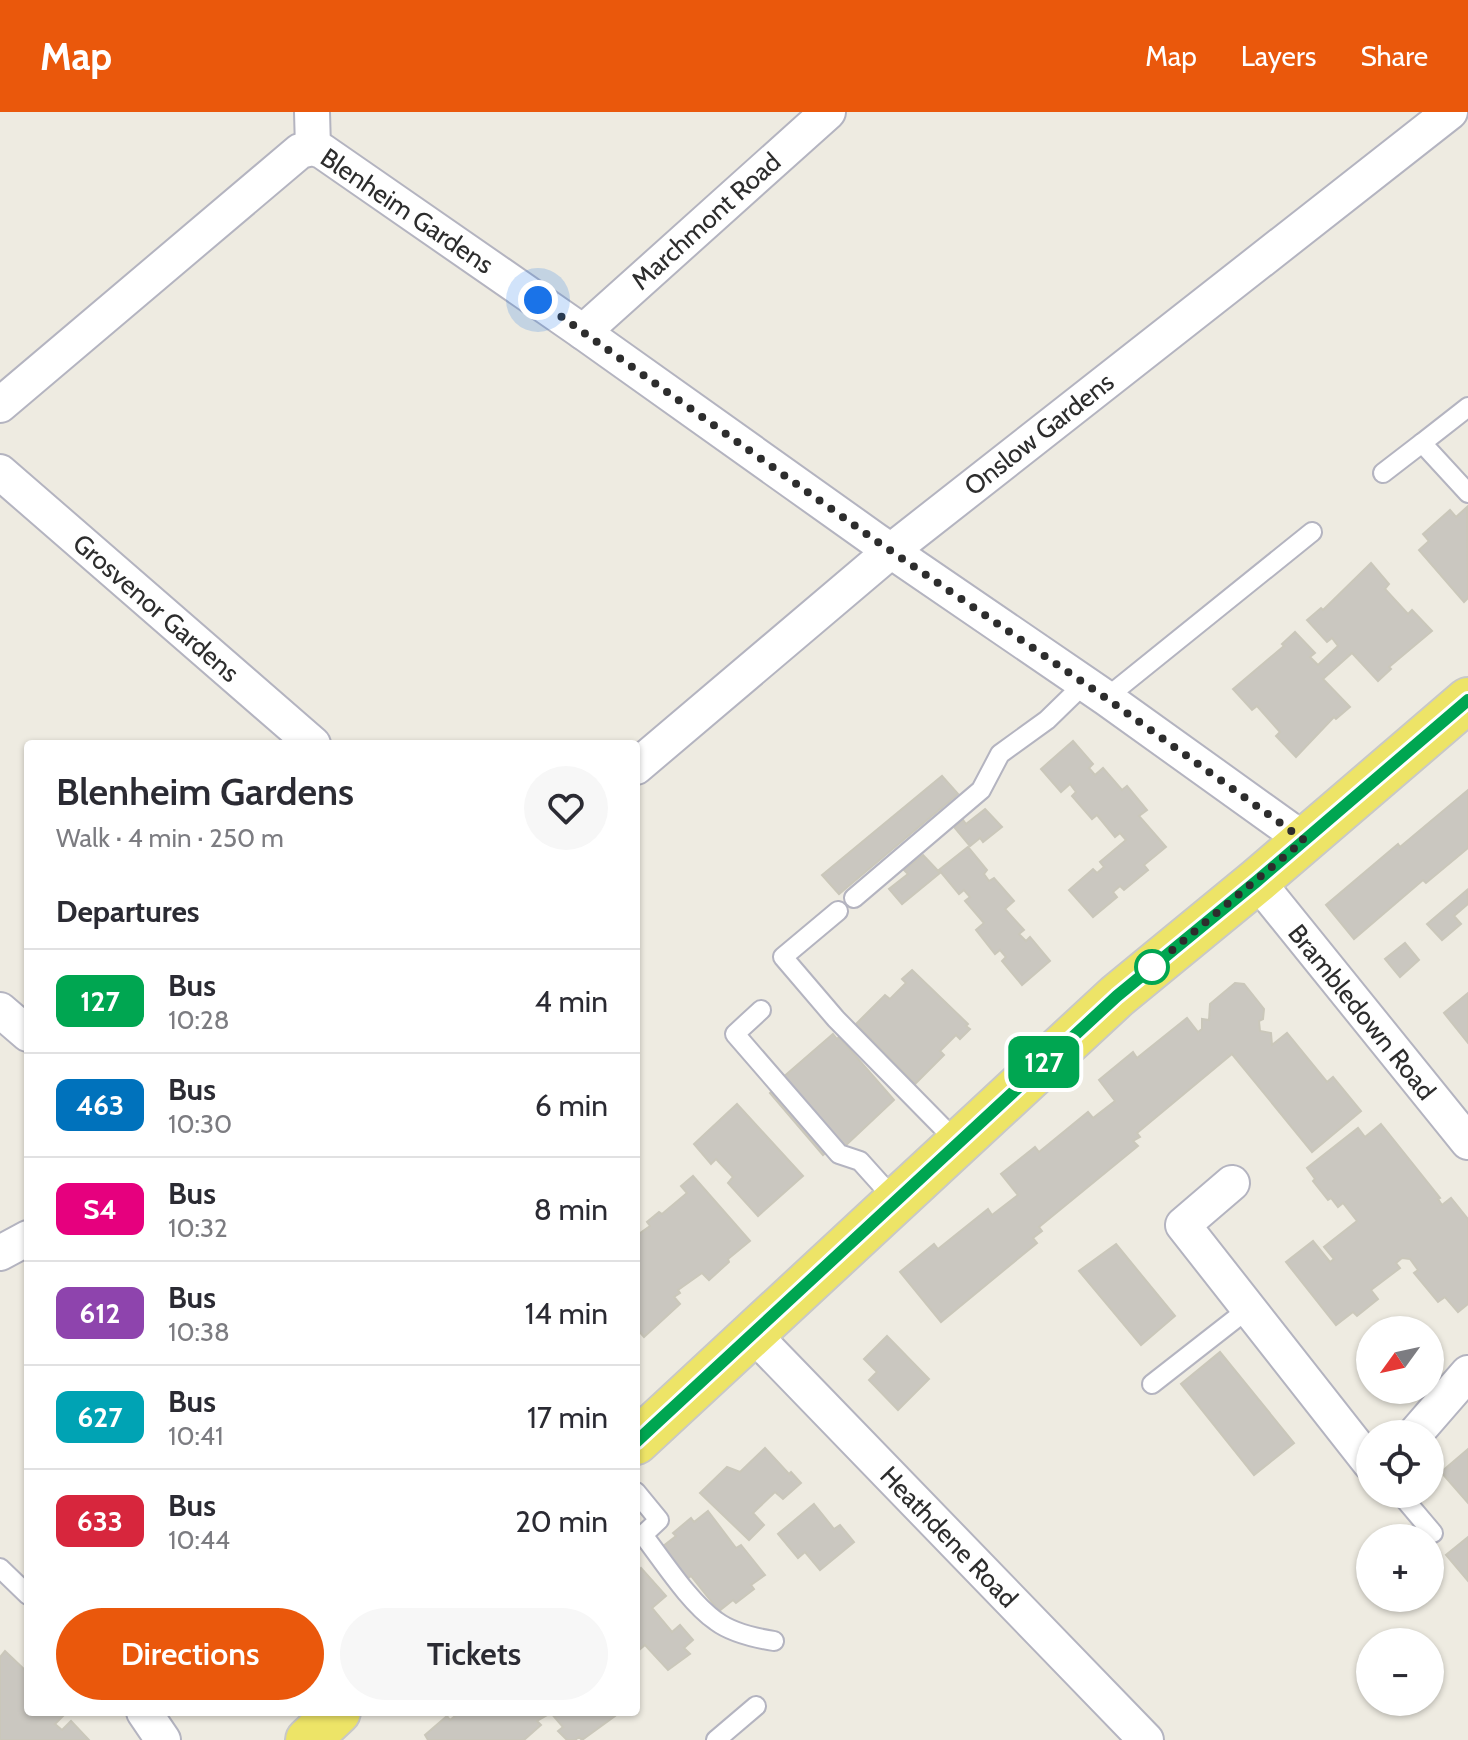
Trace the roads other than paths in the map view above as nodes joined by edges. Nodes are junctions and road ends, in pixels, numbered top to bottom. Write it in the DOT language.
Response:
graph roads {
  1 [pos="312,112"];
  2 [pos="828,112"];
  3 [pos="1450,112"];
  4 [pos="313,148"];
  5 [pos="583,332"];
  6 [pos="0,405"];
  7 [pos="1468,407"];
  8 [pos="1422,443"];
  9 [pos="0,472"];
  10 [pos="1383,473"];
  11 [pos="1468,493"];
  12 [pos="1312,532"];
  13 [pos="892,550"];
  14 [pos="1096,691"];
  15 [pos="1468,700"];
  16 [pos="308,740"];
  17 [pos="640,764"];
  18 [pos="1304,840"];
  19 [pos="1257,881"];
  20 [pos="854,898"];
  21 [pos="838,911"];
  22 [pos="0,1010"];
  23 [pos="761,1010"];
  24 [pos="24,1031"];
  25 [pos="957,1142"];
  26 [pos="1468,1142"];
  27 [pos="1232,1183"];
  28 [pos="895,1200"];
  29 [pos="24,1240"];
  30 [pos="0,1253"];
  31 [pos="1248,1309"];
  32 [pos="753,1334"];
  33 [pos="1468,1373"];
  34 [pos="1152,1384"];
  35 [pos="1427,1420"];
  36 [pos="640,1438"];
  37 [pos="1356,1445"];
  38 [pos="640,1497"];
  39 [pos="1412,1508"];
  40 [pos="1425,1524"];
  41 [pos="0,1568"];
  42 [pos="24,1591"];
  43 [pos="774,1641"];
  44 [pos="756,1706"];
  45 [pos="147,1716"];
  46 [pos="334,1716"];
  47 [pos="163,1740"];
  48 [pos="308,1740"];
  49 [pos="716,1740"];
  50 [pos="1146,1740"];
  1 -- 4 [label="street"];
  2 -- 5 [label="street, Marchmont Road"];
  3 -- 13 [label="street, Onslow Gardens"];
  4 -- 5 [label="street, Blenheim Gardens"];
  4 -- 6 [label="street, Blenheim Gardens"];
  5 -- 13 [label="street, Blenheim Gardens"];
  7 -- 8 [label="lane"];
  8 -- 10 [label="lane"];
  8 -- 11 [label="lane"];
  9 -- 16 [label="street, Grosvenor Gardens"];
  12 -- 14 [label="lane"];
  13 -- 14 [label="street, Blenheim Gardens"];
  13 -- 17 [label="street, Onslow Gardens"];
  14 -- 18 [label="street, Blenheim Gardens"];
  14 -- 20 [label="lane"];
  15 -- 18 [label="main road"];
  18 -- 19 [label="main road"];
  19 -- 25 [label="main road"];
  19 -- 26 [label="street, Brambledown Road"];
  21 -- 25 [label="lane"];
  22 -- 24 [label="street"];
  23 -- 28 [label="lane"];
  25 -- 28 [label="main road"];
  27 -- 31 [label="street"];
  28 -- 32 [label="main road"];
  29 -- 30 [label="street"];
  31 -- 34 [label="lane"];
  31 -- 37 [label="street"];
  32 -- 36 [label="main road"];
  32 -- 50 [label="street, Heathdene Road"];
  33 -- 35 [label="street"];
  38 -- 43 [label="lane"];
  39 -- 40 [label="lane"];
  41 -- 42 [label="lane"];
  44 -- 49 [label="lane"];
  45 -- 47 [label="street"];
  46 -- 48 [label="main road"];
}
